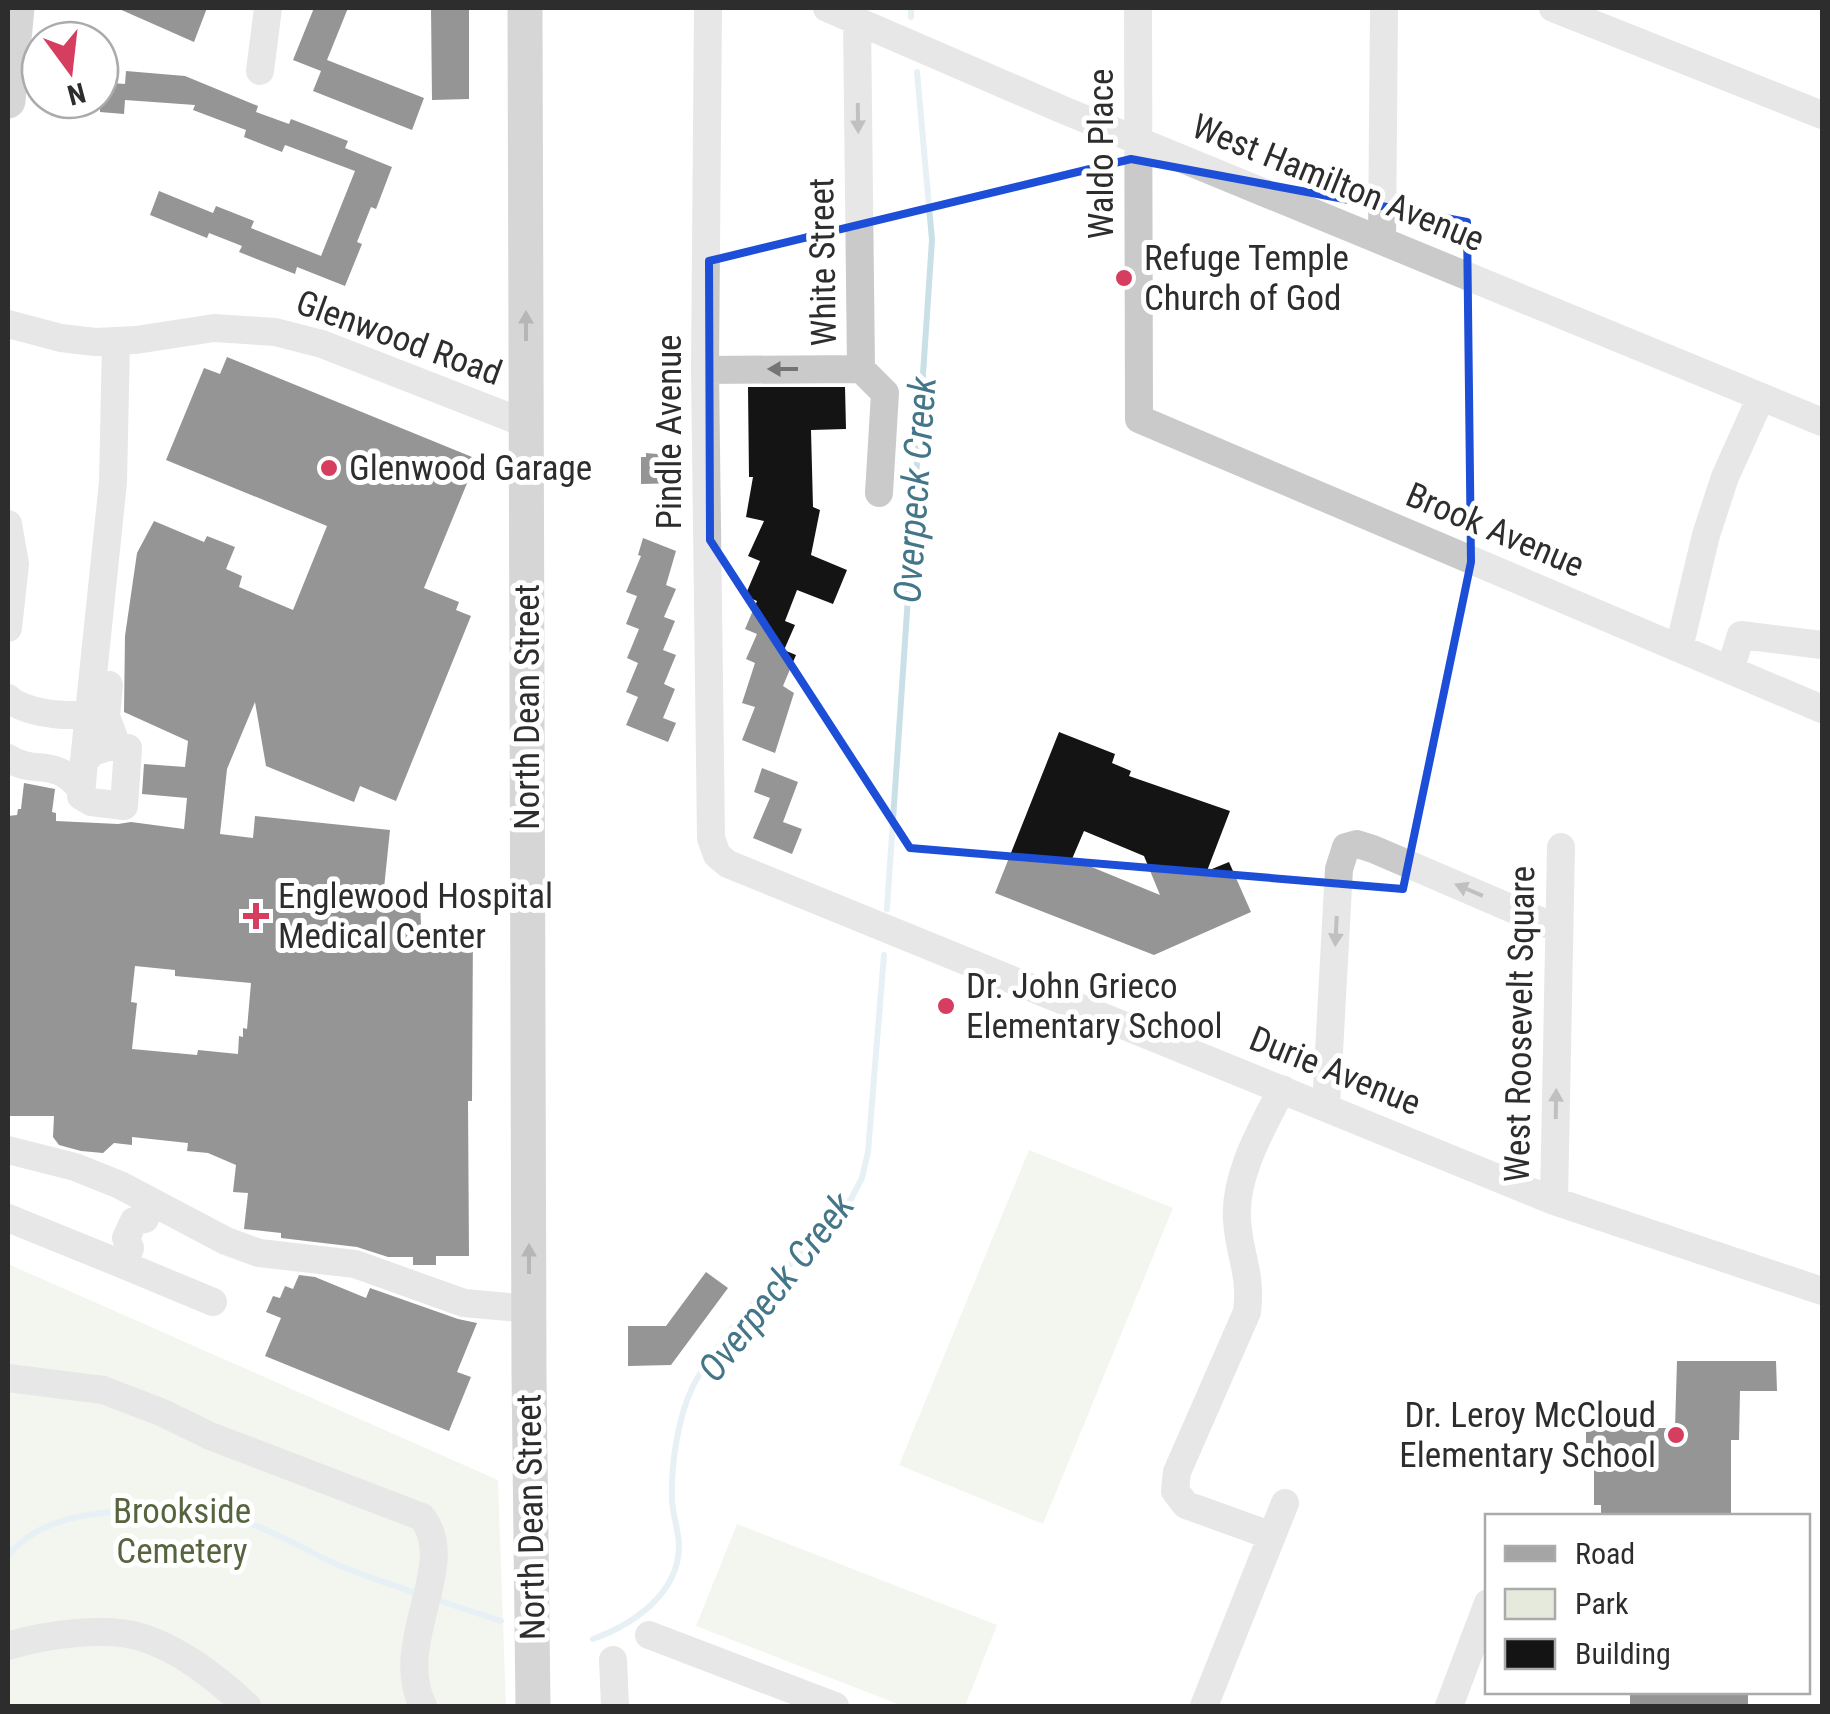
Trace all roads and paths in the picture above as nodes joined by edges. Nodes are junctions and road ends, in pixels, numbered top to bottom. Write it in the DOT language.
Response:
graph roads {
  1 [pos="17,8"];
  2 [pos="268,8"];
  3 [pos="525,8"];
  4 [pos="708,8"];
  5 [pos="827,8"];
  6 [pos="1138,8"];
  7 [pos="1384,8"];
  8 [pos="1553,8"];
  9 [pos="857,20"];
  10 [pos="260,71"];
  11 [pos="8,100"];
  12 [pos="1822,115"];
  13 [pos="1138,141"];
  14 [pos="1382,241"];
  15 [pos="8,324"];
  16 [pos="126,341"];
  17 [pos="862,369"];
  18 [pos="705,370"];
  19 [pos="1760,397"];
  20 [pos="1139,420"];
  21 [pos="1822,422"];
  22 [pos="527,424"];
  23 [pos="880,494"];
  24 [pos="8,524"];
  25 [pos="8,628"];
  26 [pos="1822,645"];
  27 [pos="1678,648"];
  28 [pos="1730,670"];
  29 [pos="8,698"];
  30 [pos="1822,709"];
  31 [pos="98,711"];
  32 [pos="116,746"];
  33 [pos="8,758"];
  34 [pos="82,775"];
  35 [pos="1561,848"];
  36 [pos="717,855"];
  37 [pos="1559,929"];
  38 [pos="1282,1089"];
  39 [pos="1326,1107"];
  40 [pos="8,1150"];
  41 [pos="1554,1201"];
  42 [pos="149,1210"];
  43 [pos="8,1218"];
  44 [pos="127,1256"];
  45 [pos="1822,1290"];
  46 [pos="213,1302"];
  47 [pos="530,1309"];
  48 [pos="8,1378"];
  49 [pos="1285,1503"];
  50 [pos="1272,1536"];
  51 [pos="1485,1611"];
  52 [pos="649,1635"];
  53 [pos="8,1646"];
  54 [pos="612,1660"];
  55 [pos="246,1706"];
  56 [pos="423,1706"];
  57 [pos="534,1706"];
  58 [pos="615,1706"];
  59 [pos="835,1706"];
  60 [pos="1204,1706"];
  61 [pos="1449,1706"];
  1 -- 11 [label="main road"];
  2 -- 10 [label="street"];
  22 -- 3 [label="main road, North Dean Street, one-way"];
  4 -- 18 [label="street, Pindle Avenue"];
  5 -- 9 [label="street, West Hamilton Avenue"];
  6 -- 13 [label="street, Waldo Place"];
  7 -- 14 [label="street"];
  8 -- 12 [label="street"];
  9 -- 13 [label="street, West Hamilton Avenue"];
  9 -- 17 [label="street, White Street, one-way"];
  13 -- 14 [label="street, West Hamilton Avenue"];
  13 -- 20 [label="street, Waldo Place"];
  14 -- 19 [label="street, West Hamilton Avenue"];
  15 -- 16 [label="street, Glenwood Road"];
  16 -- 22 [label="street, Glenwood Road"];
  16 -- 31 [label="street"];
  17 -- 18 [label="street, one-way"];
  17 -- 23 [label="street, White Street"];
  18 -- 36 [label="street, Pindle Avenue"];
  19 -- 21 [label="street, West Hamilton Avenue"];
  19 -- 27 [label="street"];
  20 -- 27 [label="street, Brook Avenue"];
  47 -- 22 [label="main road, North Dean Street, one-way"];
  24 -- 25 [label="street"];
  26 -- 28 [label="street"];
  27 -- 28 [label="street, Brook Avenue"];
  28 -- 30 [label="street, Brook Avenue"];
  29 -- 31 [label="street"];
  31 -- 32 [label="street"];
  31 -- 34 [label="street"];
  32 -- 34 [label="street"];
  32 -- 34 [label="street"];
  33 -- 34 [label="street"];
  35 -- 37 [label="street, West Roosevelt Square"];
  36 -- 38 [label="street, Durie Avenue"];
  37 -- 39 [label="street, one-way"];
  41 -- 37 [label="street, West Roosevelt Square, one-way"];
  38 -- 39 [label="street, Durie Avenue"];
  38 -- 50 [label="street"];
  39 -- 41 [label="street, Durie Avenue"];
  40 -- 42 [label="street"];
  41 -- 45 [label="street, Durie Avenue"];
  42 -- 44 [label="street"];
  42 -- 47 [label="street"];
  43 -- 44 [label="street"];
  44 -- 46 [label="street"];
  47 -- 57 [label="main road, North Dean Street"];
  48 -- 56 [label="street"];
  49 -- 50 [label="street"];
  50 -- 60 [label="street"];
  51 -- 61 [label="street"];
  52 -- 59 [label="street"];
  53 -- 55 [label="street"];
  54 -- 58 [label="street"];
}
